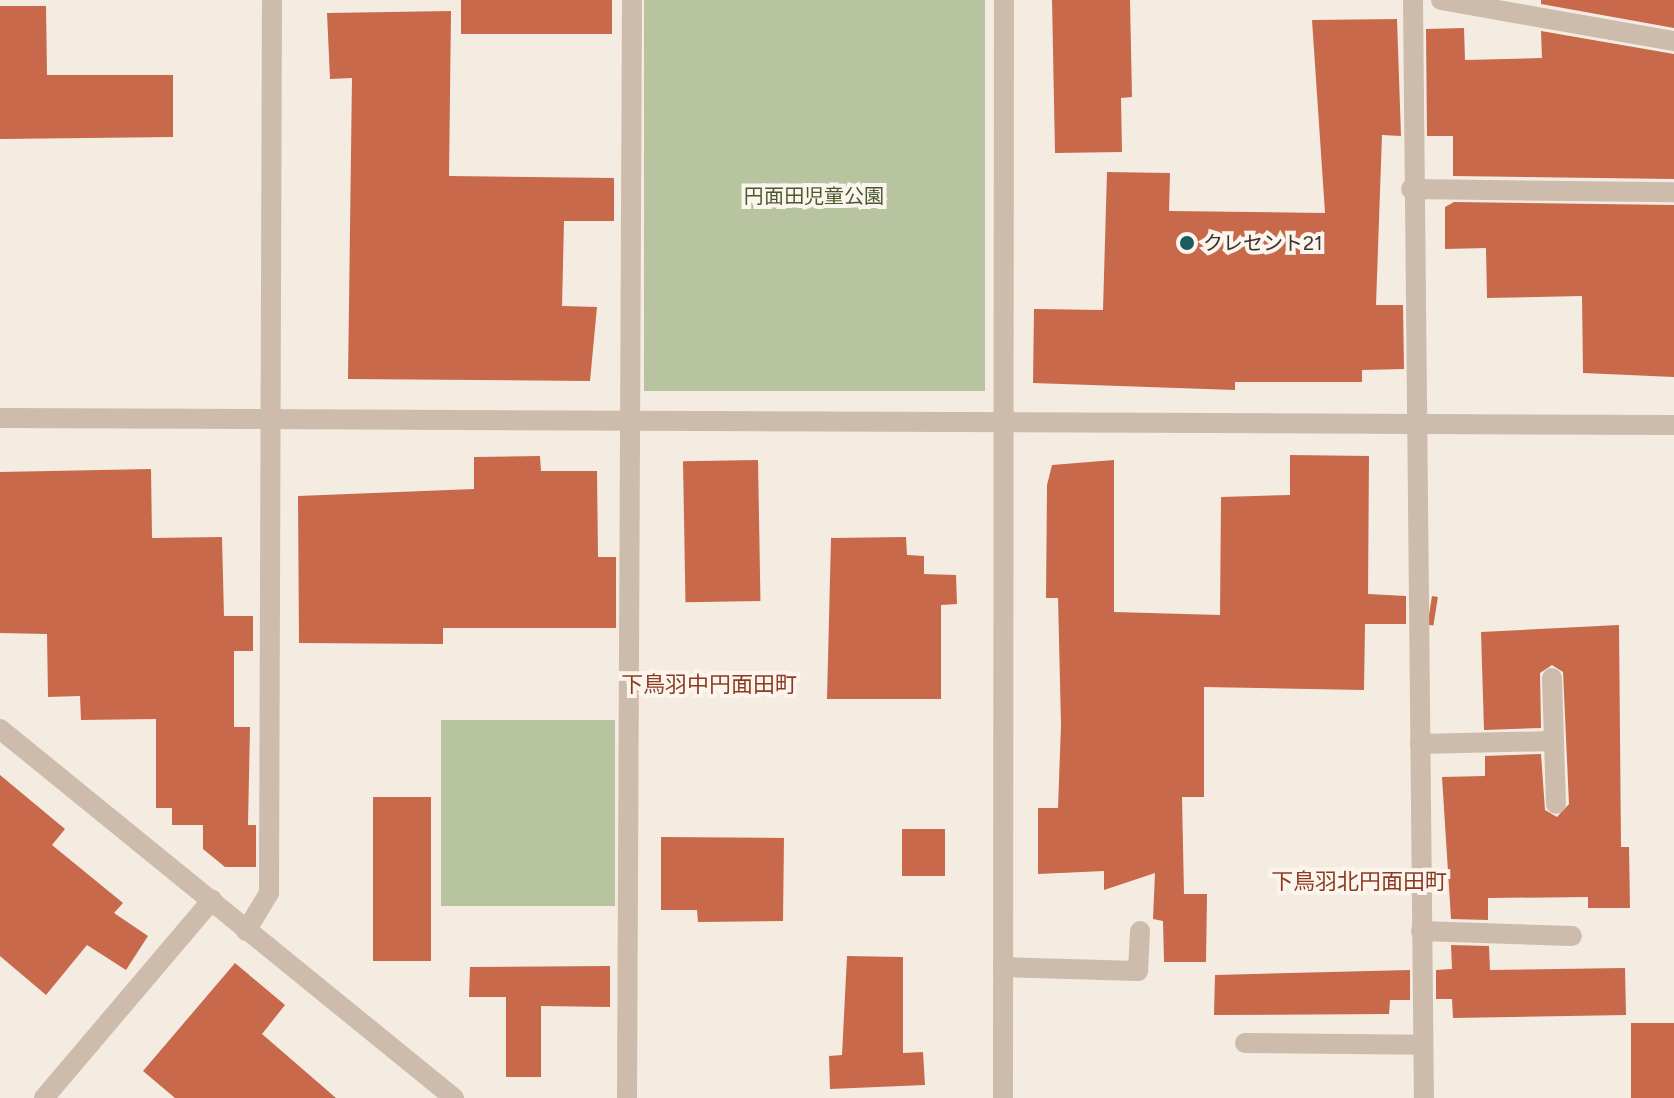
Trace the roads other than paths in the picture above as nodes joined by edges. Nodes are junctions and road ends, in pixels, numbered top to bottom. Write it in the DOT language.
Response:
graph roads {
  1 [pos="272,0"];
  2 [pos="632,0"];
  3 [pos="1004,0"];
  4 [pos="1413,0"];
  5 [pos="1441,0"];
  6 [pos="1674,41"];
  7 [pos="1411,189"];
  8 [pos="1674,192"];
  9 [pos="0,418"];
  10 [pos="269,419"];
  11 [pos="632,420"];
  12 [pos="1004,422"];
  13 [pos="1414,424"];
  14 [pos="1674,425"];
  15 [pos="1552,678"];
  16 [pos="0,729"];
  17 [pos="1554,741"];
  18 [pos="1420,744"];
  19 [pos="1556,804"];
  20 [pos="212,900"];
  21 [pos="246,931"];
  22 [pos="1140,931"];
  23 [pos="1421,931"];
  24 [pos="1572,936"];
  25 [pos="1003,967"];
  26 [pos="1245,1043"];
  27 [pos="1423,1045"];
  28 [pos="44,1098"];
  29 [pos="454,1098"];
  30 [pos="627,1098"];
  31 [pos="1003,1098"];
  32 [pos="1424,1098"];
  1 -- 10 [label="street"];
  2 -- 11 [label="street"];
  3 -- 12 [label="street"];
  4 -- 7 [label="street"];
  5 -- 6 [label="street"];
  7 -- 8 [label="street"];
  7 -- 13 [label="street"];
  9 -- 10 [label="street"];
  10 -- 11 [label="street"];
  10 -- 21 [label="street"];
  11 -- 12 [label="street"];
  11 -- 30 [label="street"];
  12 -- 13 [label="street"];
  12 -- 25 [label="street"];
  13 -- 14 [label="street"];
  13 -- 18 [label="street"];
  15 -- 17 [label="street"];
  16 -- 20 [label="street"];
  17 -- 18 [label="street"];
  17 -- 19 [label="street"];
  18 -- 23 [label="street"];
  20 -- 21 [label="street"];
  20 -- 28 [label="street"];
  21 -- 29 [label="street"];
  22 -- 25 [label="street"];
  23 -- 24 [label="street"];
  23 -- 27 [label="street"];
  25 -- 31 [label="street"];
  26 -- 27 [label="street"];
  27 -- 32 [label="street"];
}
